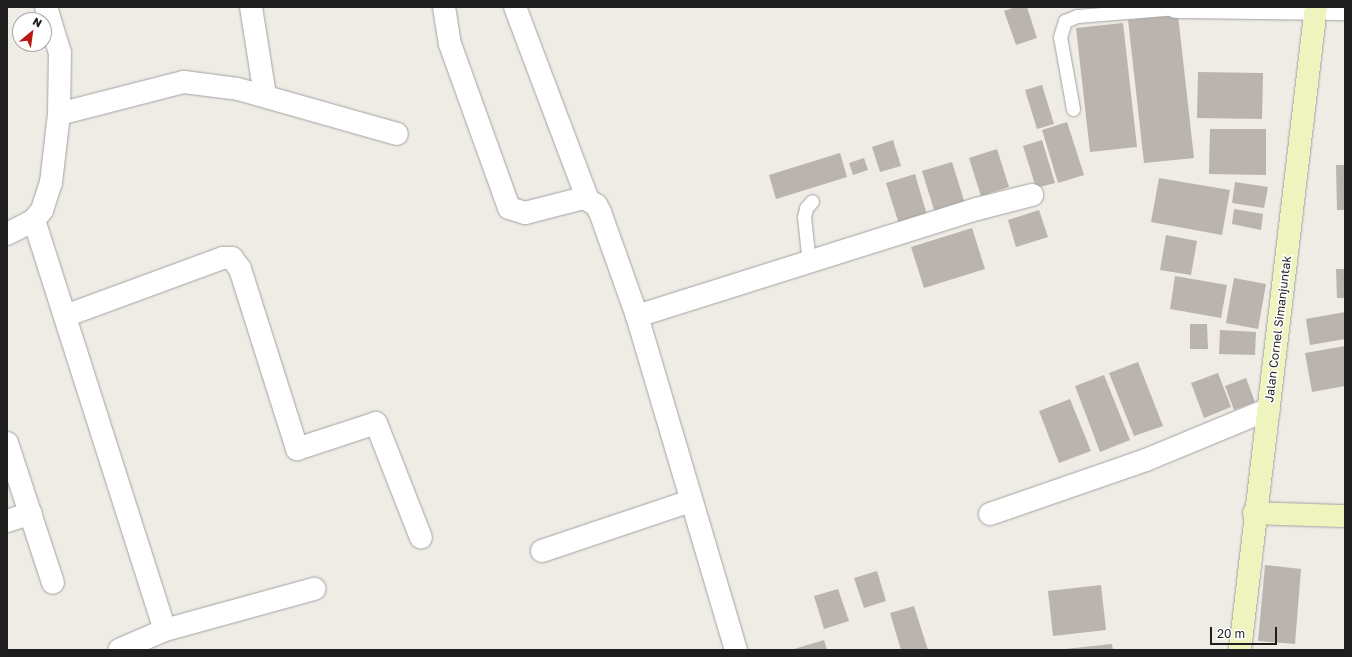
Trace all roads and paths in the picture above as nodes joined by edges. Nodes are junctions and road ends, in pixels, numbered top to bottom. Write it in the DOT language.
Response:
graph roads {
  1 [pos="46,7"];
  2 [pos="251,7"];
  3 [pos="444,7"];
  4 [pos="515,7"];
  5 [pos="1176,8"];
  6 [pos="1315,8"];
  7 [pos="1345,9"];
  8 [pos="265,95"];
  9 [pos="1073,109"];
  10 [pos="59,114"];
  11 [pos="397,134"];
  12 [pos="1032,195"];
  13 [pos="588,200"];
  14 [pos="812,201"];
  15 [pos="34,220"];
  16 [pos="7,234"];
  17 [pos="809,264"];
  18 [pos="65,316"];
  19 [pos="637,316"];
  20 [pos="1269,409"];
  21 [pos="7,443"];
  22 [pos="691,501"];
  23 [pos="31,513"];
  24 [pos="1254,513"];
  25 [pos="990,514"];
  26 [pos="1345,516"];
  27 [pos="7,521"];
  28 [pos="421,538"];
  29 [pos="542,551"];
  30 [pos="53,583"];
  31 [pos="314,589"];
  32 [pos="165,630"];
  33 [pos="119,650"];
  34 [pos="736,650"];
  35 [pos="1240,650"];
  1 -- 10 [label="street"];
  2 -- 8 [label="street"];
  3 -- 13 [label="street"];
  4 -- 13 [label="street"];
  5 -- 6 [label="street"];
  5 -- 9 [label="lane"];
  6 -- 7 [label="street"];
  6 -- 20 [label="street, Jalan Cornel Simanjuntak"];
  8 -- 10 [label="street"];
  8 -- 11 [label="street"];
  10 -- 15 [label="street"];
  12 -- 17 [label="street"];
  13 -- 19 [label="street"];
  14 -- 17 [label="lane"];
  15 -- 16 [label="street"];
  15 -- 18 [label="street"];
  17 -- 19 [label="street"];
  18 -- 28 [label="street"];
  18 -- 32 [label="street"];
  19 -- 22 [label="street"];
  20 -- 24 [label="street, Jalan Cornel Simanjuntak"];
  20 -- 25 [label="street"];
  21 -- 23 [label="street"];
  22 -- 29 [label="street"];
  22 -- 34 [label="street"];
  23 -- 27 [label="street"];
  23 -- 30 [label="street"];
  24 -- 26 [label="street"];
  24 -- 35 [label="street, Jalan Cornel Simanjuntak"];
  31 -- 32 [label="street"];
  32 -- 33 [label="street"];
}
